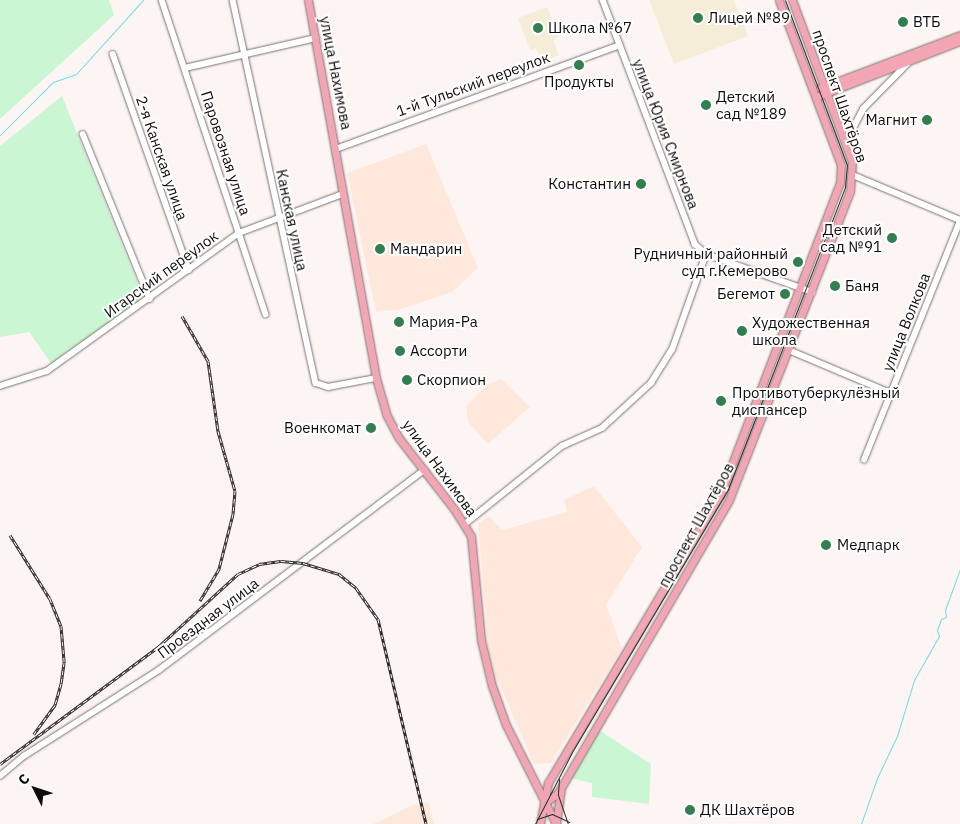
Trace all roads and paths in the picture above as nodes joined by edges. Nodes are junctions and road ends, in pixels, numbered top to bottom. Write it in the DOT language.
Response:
graph roads {
  1 [pos="162,0"];
  2 [pos="233,0"];
  3 [pos="308,0"];
  4 [pos="603,0"];
  5 [pos="779,0"];
  6 [pos="792,0"];
  7 [pos="960,35"];
  8 [pos="316,38"];
  9 [pos="960,41"];
  10 [pos="620,45"];
  11 [pos="113,54"];
  12 [pos="244,54"];
  13 [pos="913,59"];
  14 [pos="185,68"];
  15 [pos="824,90"];
  16 [pos="814,94"];
  17 [pos="83,134"];
  18 [pos="336,149"];
  19 [pos="849,153"];
  20 [pos="853,175"];
  21 [pos="343,194"];
  22 [pos="278,216"];
  23 [pos="960,220"];
  24 [pos="239,232"];
  25 [pos="706,254"];
  26 [pos="189,270"];
  27 [pos="801,288"];
  28 [pos="812,292"];
  29 [pos="150,299"];
  30 [pos="266,314"];
  31 [pos="789,350"];
  32 [pos="376,378"];
  33 [pos="0,386"];
  34 [pos="891,393"];
  35 [pos="864,460"];
  36 [pos="424,470"];
  37 [pos="465,524"];
  38 [pos="0,776"];
  39 [pos="561,787"];
  40 [pos="547,803"];
  41 [pos="558,823"];
  42 [pos="540,824"];
  1 -- 14 [label="street, Паровозная улица"];
  2 -- 12 [label="street, Канская улица"];
  3 -- 8 [label="main road, улица Нахимова"];
  4 -- 10 [label="street, улица Юрия Смирнова"];
  5 -- 16 [label="main road, проспект Шахтёров"];
  6 -- 15 [label="main road, проспект Шахтёров"];
  7 -- 15 [label="main road"];
  8 -- 12 [label="street"];
  8 -- 18 [label="main road, улица Нахимова"];
  9 -- 13 [label="main road"];
  10 -- 18 [label="street, 1-й Тульский переулок"];
  10 -- 25 [label="street, улица Юрия Смирнова"];
  11 -- 26 [label="street, 2-я Канская улица"];
  12 -- 14 [label="street"];
  12 -- 22 [label="street, Канская улица"];
  13 -- 15 [label="main road"];
  13 -- 19 [label="street"];
  14 -- 24 [label="street, Паровозная улица"];
  15 -- 16 [label="main road"];
  15 -- 19 [label="main road, проспект Шахтёров"];
  16 -- 27 [label="main road, проспект Шахтёров"];
  17 -- 29 [label="street"];
  18 -- 21 [label="main road, улица Нахимова"];
  19 -- 20 [label="main road, проспект Шахтёров"];
  20 -- 23 [label="street"];
  20 -- 28 [label="main road, проспект Шахтёров"];
  21 -- 22 [label="street, Игарский переулок"];
  21 -- 32 [label="main road, улица Нахимова"];
  22 -- 24 [label="street, Игарский переулок"];
  22 -- 32 [label="street, Канская улица"];
  23 -- 34 [label="street, улица Волкова"];
  24 -- 26 [label="street, Игарский переулок"];
  24 -- 30 [label="street, Паровозная улица"];
  25 -- 27 [label="street"];
  25 -- 37 [label="street"];
  26 -- 29 [label="street, Игарский переулок"];
  27 -- 28 [label="street"];
  27 -- 40 [label="main road, проспект Шахтёров"];
  28 -- 31 [label="main road, проспект Шахтёров"];
  29 -- 33 [label="street, Игарский переулок"];
  31 -- 34 [label="street"];
  31 -- 39 [label="main road, проспект Шахтёров"];
  32 -- 36 [label="main road, улица Нахимова"];
  34 -- 35 [label="street, улица Волкова"];
  36 -- 37 [label="main road, улица Нахимова"];
  36 -- 38 [label="street, Проездная улица"];
  37 -- 40 [label="main road, улица Нахимова"];
  39 -- 40 [label="main road"];
  39 -- 41 [label="main road, проспект Шахтёров"];
  40 -- 41 [label="main road, улица Нахимова"];
  40 -- 42 [label="main road, проспект Шахтёров"];
}
